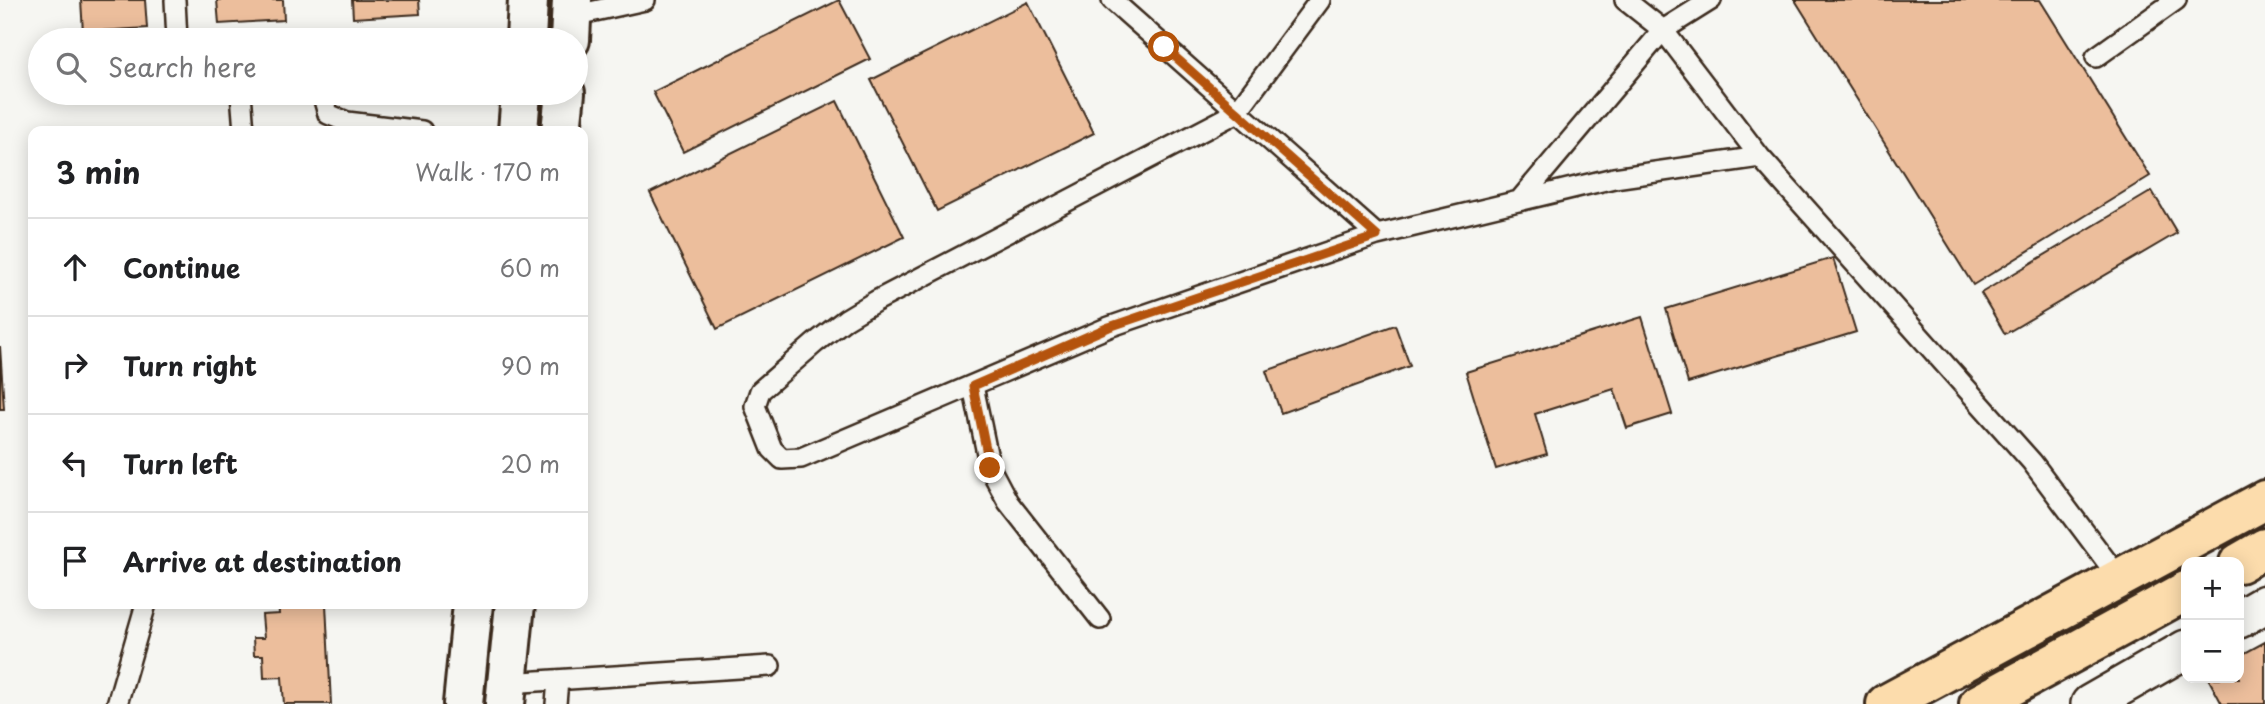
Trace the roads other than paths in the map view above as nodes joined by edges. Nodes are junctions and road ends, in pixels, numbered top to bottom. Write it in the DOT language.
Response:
graph roads {
  1 [pos="175,0"];
  2 [pos="528,0"];
  3 [pos="645,0"];
  4 [pos="1112,0"];
  5 [pos="1320,0"];
  6 [pos="1625,0"];
  7 [pos="1711,0"];
  8 [pos="2176,0"];
  9 [pos="571,19"];
  10 [pos="176,28"];
  11 [pos="527,28"];
  12 [pos="1663,30"];
  13 [pos="2095,57"];
  14 [pos="242,105"];
  15 [pos="325,105"];
  16 [pos="520,105"];
  17 [pos="564,105"];
  18 [pos="1236,113"];
  19 [pos="244,126"];
  20 [pos="380,126"];
  21 [pos="518,126"];
  22 [pos="562,126"];
  23 [pos="1760,157"];
  24 [pos="1519,201"];
  25 [pos="1377,236"];
  26 [pos="973,386"];
  27 [pos="2265,500"];
  28 [pos="2265,548"];
  29 [pos="2244,560"];
  30 [pos="2119,578"];
  31 [pos="2181,594"];
  32 [pos="2265,604"];
  33 [pos="145,609"];
  34 [pos="472,609"];
  35 [pos="514,609"];
  36 [pos="2244,616"];
  37 [pos="1100,619"];
  38 [pos="2181,652"];
  39 [pos="770,666"];
  40 [pos="558,680"];
  41 [pos="506,694"];
  42 [pos="117,704"];
  43 [pos="463,704"];
  44 [pos="556,704"];
  45 [pos="1886,704"];
  46 [pos="1979,704"];
  47 [pos="2090,704"];
  1 -- 10 [label="lane"];
  2 -- 11 [label="street"];
  3 -- 9 [label="lane"];
  4 -- 18 [label="lane"];
  5 -- 18 [label="lane"];
  6 -- 12 [label="lane"];
  7 -- 12 [label="lane"];
  8 -- 13 [label="lane"];
  12 -- 23 [label="lane"];
  12 -- 24 [label="lane"];
  14 -- 19 [label="lane"];
  15 -- 20 [label="lane"];
  16 -- 21 [label="street"];
  17 -- 22 [label="street"];
  18 -- 25 [label="lane"];
  18 -- 26 [label="lane"];
  23 -- 24 [label="lane"];
  23 -- 30 [label="lane"];
  24 -- 25 [label="lane"];
  25 -- 26 [label="lane"];
  26 -- 37 [label="lane"];
  27 -- 30 [label="main road"];
  28 -- 29 [label="main road"];
  30 -- 45 [label="main road"];
  31 -- 46 [label="main road"];
  32 -- 36 [label="street"];
  33 -- 42 [label="lane"];
  34 -- 43 [label="street"];
  35 -- 41 [label="street"];
  38 -- 47 [label="street"];
  39 -- 40 [label="lane"];
  40 -- 41 [label="lane"];
  40 -- 44 [label="lane"];
}
